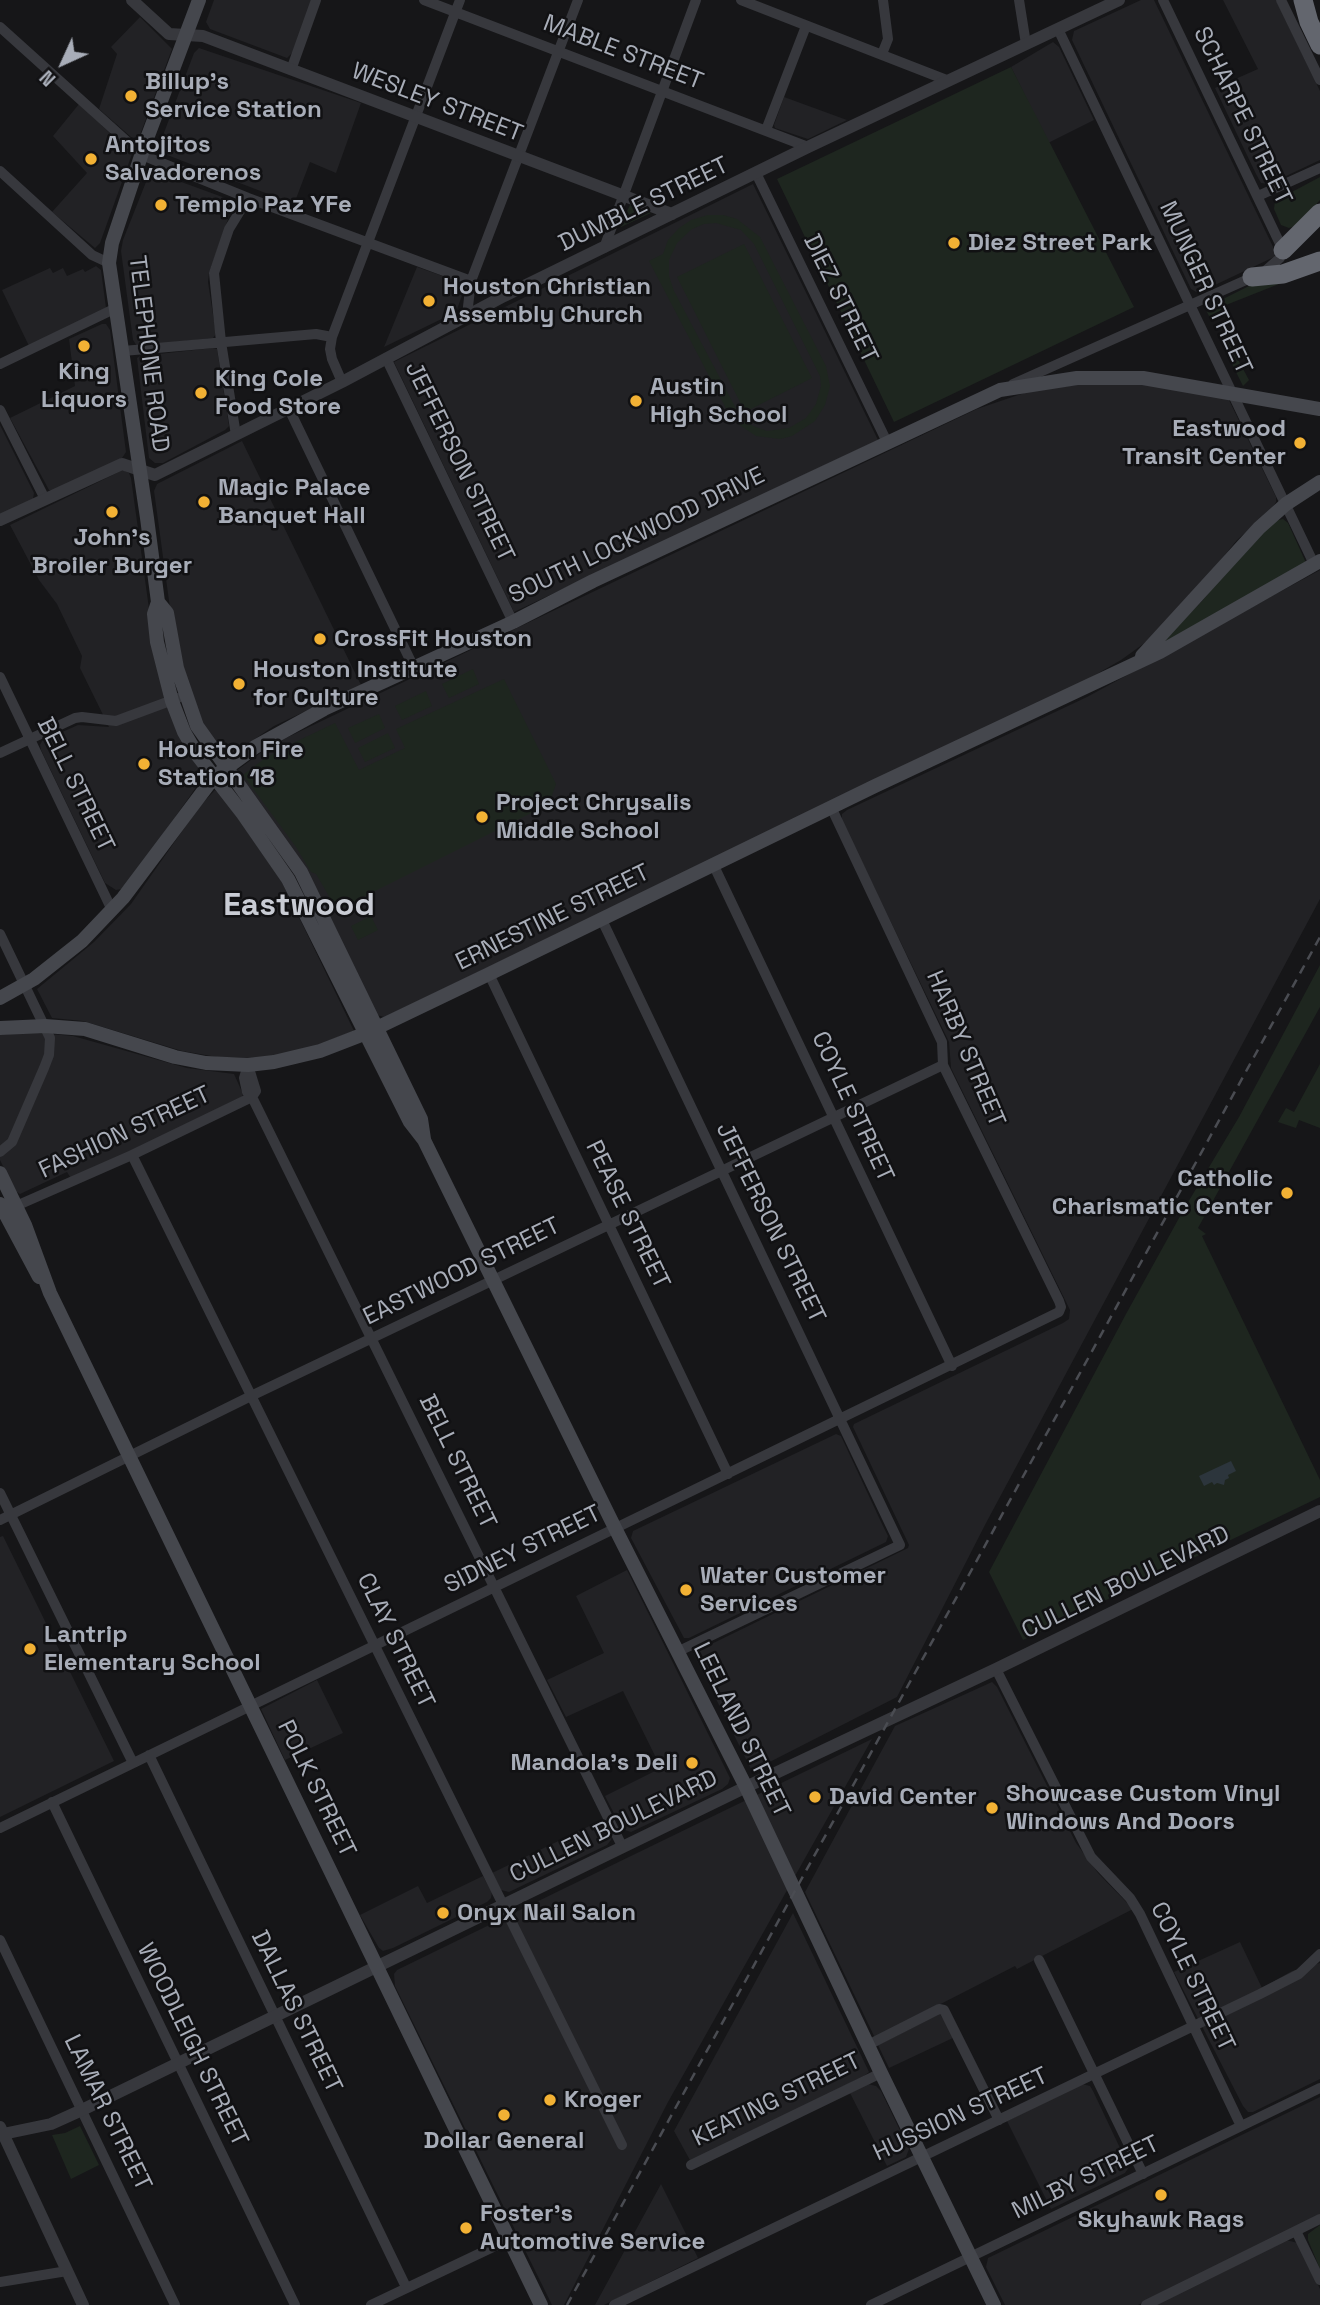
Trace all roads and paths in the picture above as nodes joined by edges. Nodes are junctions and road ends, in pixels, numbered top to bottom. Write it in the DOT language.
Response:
graph roads {
  1 [pos="132,0"];
  2 [pos="199,0"];
  3 [pos="316,0"];
  4 [pos="424,0"];
  5 [pos="460,0"];
  6 [pos="578,0"];
  7 [pos="696,0"];
  8 [pos="741,0"];
  9 [pos="883,0"];
  10 [pos="1019,0"];
  11 [pos="1119,0"];
  12 [pos="1163,0"];
  13 [pos="1281,0"];
  14 [pos="1303,0"];
  15 [pos="1309,0"];
  16 [pos="455,12"];
  17 [pos="1315,23"];
  18 [pos="806,26"];
  19 [pos="1058,29"];
  20 [pos="3,34"];
  21 [pos="186,35"];
  22 [pos="1026,44"];
  23 [pos="1320,45"];
  24 [pos="558,51"];
  25 [pos="882,54"];
  26 [pos="291,70"];
  27 [pos="1320,80"];
  28 [pos="949,81"];
  29 [pos="661,90"];
  30 [pos="416,117"];
  31 [pos="766,130"];
  32 [pos="808,147"];
  33 [pos="142,155"];
  34 [pos="519,156"];
  35 [pos="1320,168"];
  36 [pos="0,171"];
  37 [pos="756,173"];
  38 [pos="624,195"];
  39 [pos="1258,196"];
  40 [pos="248,198"];
  41 [pos="1320,213"];
  42 [pos="672,214"];
  43 [pos="370,242"];
  44 [pos="604,248"];
  45 [pos="1283,250"];
  46 [pos="1320,261"];
  47 [pos="110,263"];
  48 [pos="1252,277"];
  49 [pos="471,281"];
  50 [pos="1190,305"];
  51 [pos="116,308"];
  52 [pos="467,315"];
  53 [pos="332,337"];
  54 [pos="221,342"];
  55 [pos="122,351"];
  56 [pos="386,358"];
  57 [pos="0,364"];
  58 [pos="342,382"];
  59 [pos="1000,390"];
  60 [pos="1232,394"];
  61 [pos="289,409"];
  62 [pos="1320,409"];
  63 [pos="0,410"];
  64 [pos="236,435"];
  65 [pos="887,442"];
  66 [pos="140,470"];
  67 [pos="1320,482"];
  68 [pos="45,499"];
  69 [pos="1286,504"];
  70 [pos="0,520"];
  71 [pos="1317,563"];
  72 [pos="513,622"];
  73 [pos="1137,662"];
  74 [pos="414,668"];
  75 [pos="0,677"];
  76 [pos="178,698"];
  77 [pos="30,740"];
  78 [pos="0,753"];
  79 [pos="219,773"];
  80 [pos="831,807"];
  81 [pos="714,866"];
  82 [pos="112,911"];
  83 [pos="602,920"];
  84 [pos="0,934"];
  85 [pos="489,974"];
  86 [pos="24,985"];
  87 [pos="0,998"];
  88 [pos="45,1026"];
  89 [pos="0,1027"];
  90 [pos="370,1031"];
  91 [pos="248,1065"];
  92 [pos="943,1065"];
  93 [pos="252,1097"];
  94 [pos="833,1116"];
  95 [pos="0,1152"];
  96 [pos="132,1155"];
  97 [pos="721,1170"];
  98 [pos="0,1172"];
  99 [pos="5,1208"];
  100 [pos="608,1224"];
  101 [pos="493,1281"];
  102 [pos="1061,1307"];
  103 [pos="373,1339"];
  104 [pos="952,1366"];
  105 [pos="251,1396"];
  106 [pos="840,1419"];
  107 [pos="129,1458"];
  108 [pos="727,1474"];
  109 [pos="0,1493"];
  110 [pos="1320,1511"];
  111 [pos="11,1515"];
  112 [pos="0,1520"];
  113 [pos="615,1528"];
  114 [pos="495,1588"];
  115 [pos="374,1646"];
  116 [pos="677,1652"];
  117 [pos="996,1669"];
  118 [pos="250,1706"];
  119 [pos="149,1755"];
  120 [pos="133,1763"];
  121 [pos="746,1787"];
  122 [pos="52,1802"];
  123 [pos="0,1828"];
  124 [pos="622,1846"];
  125 [pos="502,1906"];
  126 [pos="0,1940"];
  127 [pos="1320,1954"];
  128 [pos="1039,1960"];
  129 [pos="377,1966"];
  130 [pos="275,2017"];
  131 [pos="1193,2026"];
  132 [pos="868,2045"];
  133 [pos="178,2064"];
  134 [pos="881,2073"];
  135 [pos="1094,2075"];
  136 [pos="1320,2088"];
  137 [pos="82,2110"];
  138 [pos="999,2120"];
  139 [pos="1241,2126"];
  140 [pos="1,2132"];
  141 [pos="622,2145"];
  142 [pos="922,2157"];
  143 [pos="691,2165"];
  144 [pos="1143,2174"];
  145 [pos="1320,2219"];
  146 [pos="1296,2231"];
  147 [pos="510,2239"];
  148 [pos="970,2257"];
  149 [pos="67,2270"];
  150 [pos="1320,2280"];
  151 [pos="0,2282"];
  152 [pos="405,2287"];
  153 [pos="83,2305"];
  154 [pos="175,2305"];
  155 [pos="295,2305"];
  156 [pos="371,2305"];
  157 [pos="541,2305"];
  158 [pos="614,2305"];
  159 [pos="871,2305"];
  160 [pos="994,2305"];
  161 [pos="1146,2305"];
  1 -- 21 [label="street"];
  2 -- 21 [label="main road, TELEPHONE ROAD"];
  3 -- 26 [label="street"];
  4 -- 16 [label="street, MABLE STREET"];
  5 -- 16 [label="street"];
  6 -- 24 [label="street"];
  7 -- 29 [label="street"];
  8 -- 18 [label="street"];
  9 -- 25 [label="street"];
  10 -- 22 [label="street"];
  11 -- 19 [label="street, DUMBLE STREET"];
  12 -- 39 [label="street, SCHARPE STREET"];
  13 -- 27 [label="street"];
  14 -- 17 [label="highway"];
  15 -- 17 [label="highway"];
  16 -- 24 [label="street, MABLE STREET"];
  16 -- 30 [label="street"];
  17 -- 23 [label="highway"];
  18 -- 25 [label="street"];
  18 -- 31 [label="street"];
  19 -- 22 [label="street, DUMBLE STREET"];
  19 -- 50 [label="street, MUNGER STREET"];
  20 -- 33 [label="street"];
  21 -- 26 [label="street, WESLEY STREET"];
  21 -- 33 [label="main road, TELEPHONE ROAD"];
  22 -- 28 [label="street, DUMBLE STREET"];
  24 -- 29 [label="street, MABLE STREET"];
  24 -- 34 [label="street"];
  25 -- 28 [label="street"];
  26 -- 30 [label="street, WESLEY STREET"];
  28 -- 32 [label="street, DUMBLE STREET"];
  29 -- 31 [label="street, MABLE STREET"];
  29 -- 38 [label="street"];
  30 -- 34 [label="street, WESLEY STREET"];
  30 -- 43 [label="street"];
  31 -- 32 [label="street, MABLE STREET"];
  32 -- 37 [label="street, DUMBLE STREET"];
  33 -- 40 [label="street"];
  33 -- 47 [label="main road, TELEPHONE ROAD"];
  34 -- 38 [label="street, WESLEY STREET"];
  34 -- 49 [label="street"];
  35 -- 39 [label="street"];
  36 -- 47 [label="street"];
  37 -- 42 [label="street, DUMBLE STREET"];
  37 -- 65 [label="street, DIEZ STREET"];
  38 -- 42 [label="street, WESLEY STREET"];
  38 -- 44 [label="street"];
  39 -- 45 [label="street, SCHARPE STREET"];
  40 -- 43 [label="street"];
  40 -- 54 [label="street"];
  41 -- 45 [label="highway"];
  42 -- 44 [label="street, DUMBLE STREET"];
  43 -- 49 [label="street"];
  43 -- 53 [label="street"];
  44 -- 52 [label="street, DUMBLE STREET"];
  45 -- 48 [label="street"];
  46 -- 48 [label="highway"];
  47 -- 51 [label="main road, TELEPHONE ROAD"];
  48 -- 50 [label="street"];
  49 -- 52 [label="street"];
  50 -- 59 [label="street"];
  50 -- 60 [label="street, MUNGER STREET"];
  51 -- 55 [label="main road, TELEPHONE ROAD"];
  51 -- 57 [label="street"];
  52 -- 56 [label="street, DUMBLE STREET"];
  53 -- 54 [label="street"];
  53 -- 58 [label="street"];
  54 -- 55 [label="street"];
  54 -- 64 [label="street"];
  55 -- 66 [label="main road, TELEPHONE ROAD"];
  56 -- 58 [label="street, DUMBLE STREET"];
  56 -- 72 [label="street, JEFFERSON STREET"];
  58 -- 61 [label="street, DUMBLE STREET"];
  59 -- 60 [label="main road, SOUTH LOCKWOOD DRIVE"];
  59 -- 65 [label="main road, SOUTH LOCKWOOD DRIVE"];
  60 -- 62 [label="main road, SOUTH LOCKWOOD DRIVE"];
  60 -- 69 [label="street, MUNGER STREET"];
  61 -- 64 [label="street, DUMBLE STREET"];
  61 -- 74 [label="street"];
  63 -- 68 [label="street"];
  64 -- 66 [label="street, DUMBLE STREET"];
  65 -- 72 [label="main road, SOUTH LOCKWOOD DRIVE"];
  66 -- 68 [label="street, DUMBLE STREET"];
  66 -- 76 [label="main road, TELEPHONE ROAD"];
  67 -- 69 [label="main road, ERNESTINE STREET"];
  68 -- 70 [label="street, DUMBLE STREET"];
  69 -- 71 [label="street, MUNGER STREET"];
  69 -- 73 [label="main road, ERNESTINE STREET"];
  71 -- 73 [label="main road, ERNESTINE STREET"];
  72 -- 74 [label="main road, SOUTH LOCKWOOD DRIVE"];
  73 -- 80 [label="main road, ERNESTINE STREET"];
  74 -- 79 [label="main road, SOUTH LOCKWOOD DRIVE"];
  75 -- 77 [label="street, BELL STREET"];
  76 -- 77 [label="street"];
  76 -- 79 [label="main road, TELEPHONE ROAD"];
  77 -- 78 [label="street"];
  77 -- 82 [label="street, BELL STREET"];
  79 -- 82 [label="main road, SOUTH LOCKWOOD DRIVE"];
  79 -- 90 [label="main road, LEELAND STREET"];
  80 -- 81 [label="main road, ERNESTINE STREET"];
  80 -- 92 [label="street, HARBY STREET"];
  81 -- 83 [label="main road, ERNESTINE STREET"];
  81 -- 94 [label="street, COYLE STREET"];
  82 -- 86 [label="main road, SOUTH LOCKWOOD DRIVE"];
  83 -- 85 [label="main road, ERNESTINE STREET"];
  83 -- 97 [label="street, JEFFERSON STREET"];
  84 -- 86 [label="street"];
  85 -- 90 [label="main road, ERNESTINE STREET"];
  85 -- 100 [label="street, PEASE STREET"];
  86 -- 87 [label="main road, SOUTH LOCKWOOD DRIVE"];
  86 -- 88 [label="street"];
  88 -- 89 [label="main road, ERNESTINE STREET"];
  88 -- 91 [label="main road, ERNESTINE STREET"];
  88 -- 95 [label="street"];
  90 -- 91 [label="main road, ERNESTINE STREET"];
  90 -- 101 [label="main road, LEELAND STREET"];
  91 -- 93 [label="street, BELL STREET"];
  92 -- 94 [label="street, EASTWOOD STREET"];
  92 -- 102 [label="street, HARBY STREET"];
  93 -- 96 [label="street, FASHION STREET"];
  93 -- 103 [label="street, BELL STREET"];
  94 -- 97 [label="street, EASTWOOD STREET"];
  94 -- 104 [label="street, COYLE STREET"];
  96 -- 99 [label="street, FASHION STREET"];
  96 -- 105 [label="street, CLAY STREET"];
  97 -- 100 [label="street, EASTWOOD STREET"];
  97 -- 106 [label="street, JEFFERSON STREET"];
  98 -- 99 [label="main road, POLK STREET"];
  99 -- 107 [label="main road, POLK STREET"];
  100 -- 101 [label="street, EASTWOOD STREET"];
  100 -- 108 [label="street, PEASE STREET"];
  101 -- 103 [label="street, EASTWOOD STREET"];
  101 -- 113 [label="main road, LEELAND STREET"];
  102 -- 104 [label="street, SIDNEY STREET"];
  103 -- 105 [label="street, EASTWOOD STREET"];
  103 -- 114 [label="street, BELL STREET"];
  104 -- 106 [label="street, SIDNEY STREET"];
  105 -- 107 [label="street, EASTWOOD STREET"];
  105 -- 115 [label="street, CLAY STREET"];
  106 -- 108 [label="street, SIDNEY STREET"];
  106 -- 116 [label="street, JEFFERSON STREET"];
  107 -- 111 [label="street, EASTWOOD STREET"];
  107 -- 118 [label="main road, POLK STREET"];
  108 -- 113 [label="street, SIDNEY STREET"];
  109 -- 111 [label="street"];
  110 -- 117 [label="street, CULLEN BOULEVARD"];
  111 -- 112 [label="street, EASTWOOD STREET"];
  111 -- 120 [label="street"];
  113 -- 114 [label="street, SIDNEY STREET"];
  113 -- 116 [label="main road, LEELAND STREET"];
  114 -- 115 [label="street, SIDNEY STREET"];
  114 -- 124 [label="street, BELL STREET"];
  115 -- 118 [label="street, SIDNEY STREET"];
  115 -- 125 [label="street, CLAY STREET"];
  116 -- 121 [label="main road, LEELAND STREET"];
  117 -- 121 [label="street, CULLEN BOULEVARD"];
  117 -- 131 [label="street, COYLE STREET"];
  118 -- 119 [label="street, SIDNEY STREET"];
  118 -- 129 [label="main road, POLK STREET"];
  119 -- 120 [label="street, SIDNEY STREET"];
  119 -- 130 [label="street, DALLAS STREET"];
  120 -- 122 [label="street, SIDNEY STREET"];
  121 -- 124 [label="street, CULLEN BOULEVARD"];
  121 -- 132 [label="main road, LEELAND STREET"];
  122 -- 123 [label="street, SIDNEY STREET"];
  122 -- 133 [label="street, WOODLEIGH STREET"];
  124 -- 125 [label="street, CULLEN BOULEVARD"];
  125 -- 129 [label="street, CULLEN BOULEVARD"];
  125 -- 141 [label="street, CLAY STREET"];
  126 -- 137 [label="street, LAMAR STREET"];
  127 -- 131 [label="street, HUSSION STREET"];
  128 -- 135 [label="street"];
  129 -- 130 [label="street, CULLEN BOULEVARD"];
  129 -- 147 [label="main road, POLK STREET"];
  130 -- 133 [label="street, CULLEN BOULEVARD"];
  130 -- 152 [label="street, DALLAS STREET"];
  131 -- 135 [label="street, HUSSION STREET"];
  131 -- 139 [label="street, COYLE STREET"];
  132 -- 134 [label="main road, LEELAND STREET"];
  132 -- 138 [label="street, KEATING STREET"];
  133 -- 137 [label="street, CULLEN BOULEVARD"];
  133 -- 155 [label="street, WOODLEIGH STREET"];
  134 -- 142 [label="main road, LEELAND STREET"];
  134 -- 143 [label="street, KEATING STREET"];
  135 -- 138 [label="street, HUSSION STREET"];
  135 -- 144 [label="street"];
  136 -- 139 [label="street, MILBY STREET"];
  137 -- 140 [label="street, CULLEN BOULEVARD"];
  137 -- 154 [label="street, LAMAR STREET"];
  138 -- 142 [label="street, HUSSION STREET"];
  139 -- 144 [label="street, MILBY STREET"];
  140 -- 149 [label="street"];
  142 -- 148 [label="main road, LEELAND STREET"];
  142 -- 158 [label="street, HUSSION STREET"];
  144 -- 148 [label="street, MILBY STREET"];
  145 -- 146 [label="street"];
  146 -- 150 [label="street"];
  146 -- 161 [label="street"];
  147 -- 152 [label="street"];
  147 -- 157 [label="main road, POLK STREET"];
  148 -- 159 [label="street, MILBY STREET"];
  148 -- 160 [label="main road, LEELAND STREET"];
  149 -- 151 [label="street"];
  149 -- 153 [label="street"];
  152 -- 156 [label="street"];
}
